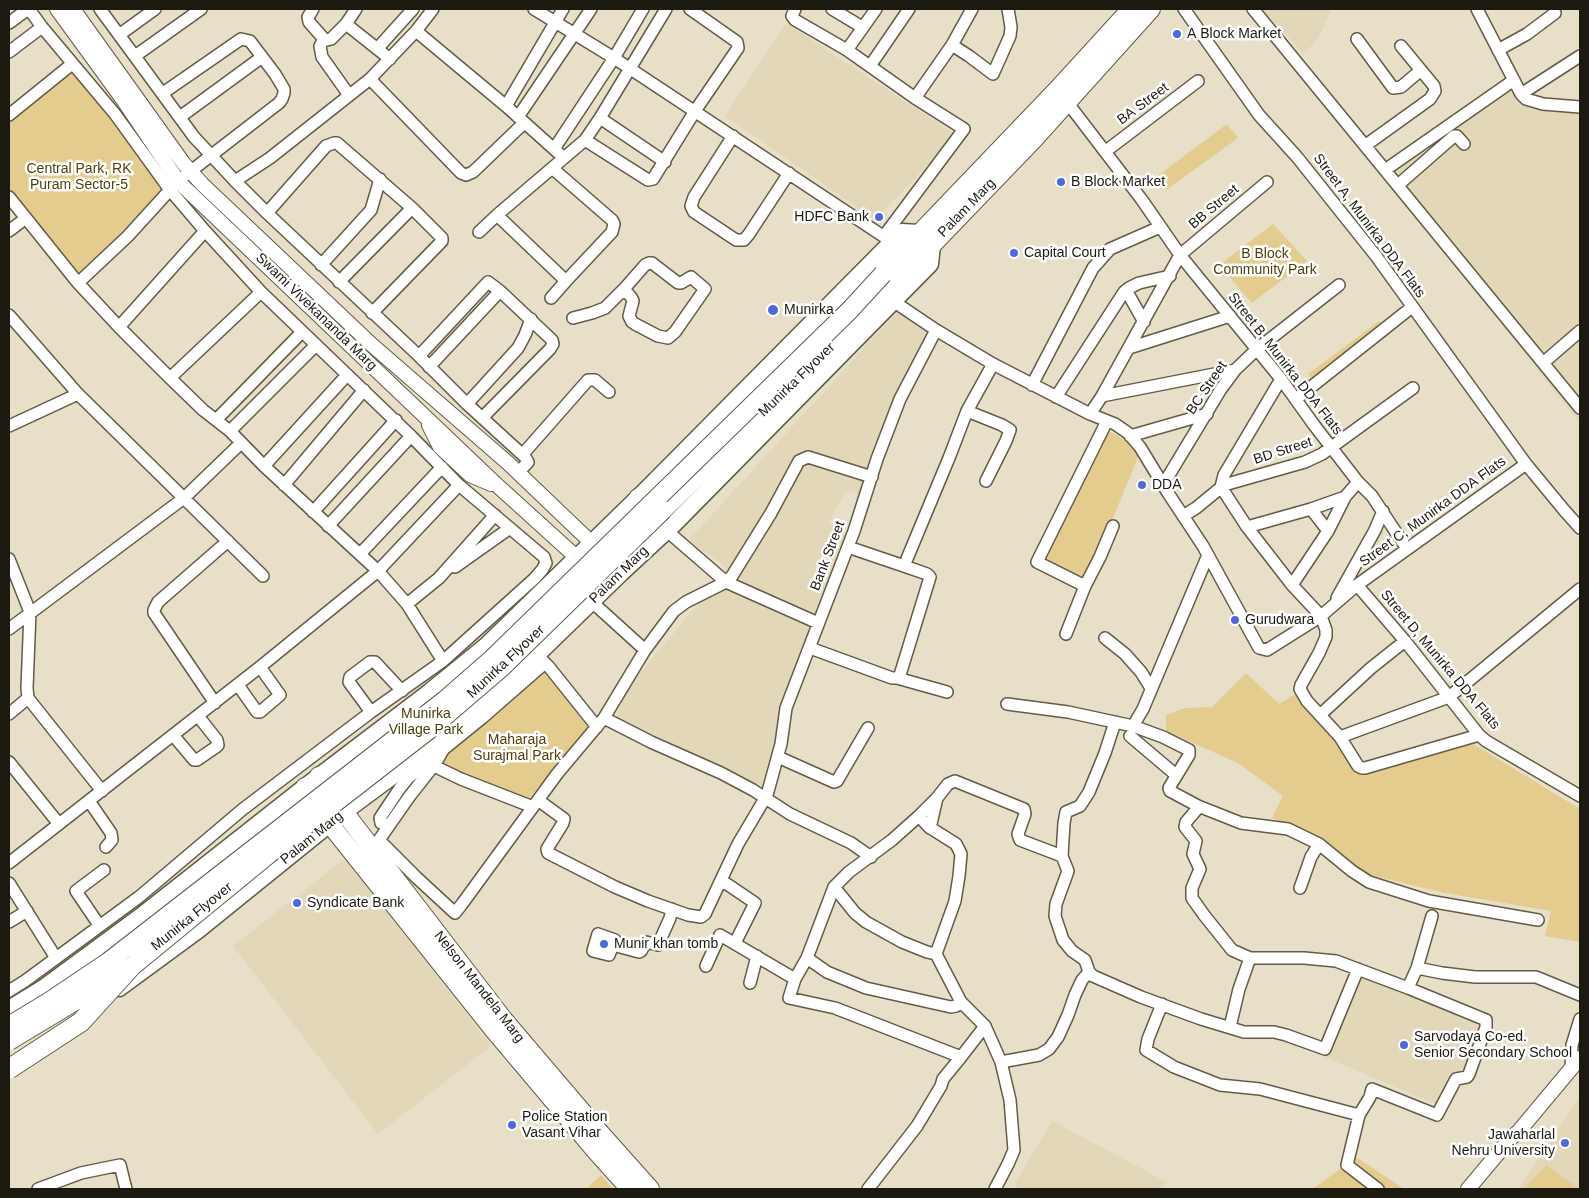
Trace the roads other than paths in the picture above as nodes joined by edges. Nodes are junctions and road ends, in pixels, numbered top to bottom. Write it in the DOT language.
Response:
graph roads {
  1 [pos="29,9"];
  2 [pos="57,9"];
  3 [pos="73,9"];
  4 [pos="100,9"];
  5 [pos="155,9"];
  6 [pos="201,9"];
  7 [pos="313,9"];
  8 [pos="356,9"];
  9 [pos="413,9"];
  10 [pos="534,9"];
  11 [pos="563,9"];
  12 [pos="591,9"];
  13 [pos="642,9"];
  14 [pos="666,9"];
  15 [pos="690,9"];
  16 [pos="795,9"];
  17 [pos="832,9"];
  18 [pos="876,9"];
  19 [pos="909,9"];
  20 [pos="972,9"];
  21 [pos="1008,9"];
  22 [pos="1131,9"];
  23 [pos="1151,9"];
  24 [pos="1184,9"];
  25 [pos="1253,9"];
  26 [pos="1477,9"];
  27 [pos="427,11"];
  28 [pos="1555,13"];
  29 [pos="555,22"];
  30 [pos="9,23"];
  31 [pos="346,24"];
  32 [pos="42,27"];
  33 [pos="862,27"];
  34 [pos="416,31"];
  35 [pos="574,34"];
  36 [pos="119,35"];
  37 [pos="324,39"];
  38 [pos="1357,40"];
  39 [pos="952,45"];
  40 [pos="1401,46"];
  41 [pos="378,49"];
  42 [pos="847,50"];
  43 [pos="1498,50"];
  44 [pos="9,52"];
  45 [pos="135,56"];
  46 [pos="1580,56"];
  47 [pos="262,57"];
  48 [pos="614,58"];
  49 [pos="390,59"];
  50 [pos="72,64"];
  51 [pos="870,66"];
  52 [pos="630,69"];
  53 [pos="1421,70"];
  54 [pos="370,79"];
  55 [pos="1514,80"];
  56 [pos="1198,81"];
  57 [pos="163,93"];
  58 [pos="1521,94"];
  59 [pos="348,95"];
  60 [pos="915,98"];
  61 [pos="1066,102"];
  62 [pos="506,106"];
  63 [pos="1580,107"];
  64 [pos="695,111"];
  65 [pos="9,115"];
  66 [pos="180,117"];
  67 [pos="600,118"];
  68 [pos="521,120"];
  69 [pos="733,136"];
  70 [pos="584,140"];
  71 [pos="1464,144"];
  72 [pos="1366,146"];
  73 [pos="554,149"];
  74 [pos="1106,151"];
  75 [pos="211,156"];
  76 [pos="564,158"];
  77 [pos="665,162"];
  78 [pos="552,168"];
  79 [pos="1386,170"];
  80 [pos="190,171"];
  81 [pos="789,173"];
  82 [pos="380,179"];
  83 [pos="235,181"];
  84 [pos="1268,182"];
  85 [pos="174,185"];
  86 [pos="1398,185"];
  87 [pos="9,196"];
  88 [pos="412,208"];
  89 [pos="267,213"];
  90 [pos="497,215"];
  91 [pos="26,218"];
  92 [pos="1160,227"];
  93 [pos="9,231"];
  94 [pos="205,231"];
  95 [pos="479,232"];
  96 [pos="888,239"];
  97 [pos="926,239"];
  98 [pos="1180,255"];
  99 [pos="321,265"];
  100 [pos="1170,276"];
  101 [pos="566,281"];
  102 [pos="339,282"];
  103 [pos="78,283"];
  104 [pos="1339,285"];
  105 [pos="889,286"];
  106 [pos="624,289"];
  107 [pos="1126,290"];
  108 [pos="500,291"];
  109 [pos="261,292"];
  110 [pos="551,298"];
  111 [pos="1412,307"];
  112 [pos="372,313"];
  113 [pos="9,315"];
  114 [pos="1230,316"];
  115 [pos="573,318"];
  116 [pos="531,319"];
  117 [pos="1144,322"];
  118 [pos="119,328"];
  119 [pos="936,330"];
  120 [pos="1580,331"];
  121 [pos="302,332"];
  122 [pos="316,345"];
  123 [pos="1129,348"];
  124 [pos="1256,350"];
  125 [pos="419,356"];
  126 [pos="1543,363"];
  127 [pos="993,364"];
  128 [pos="429,366"];
  129 [pos="1235,370"];
  130 [pos="348,374"];
  131 [pos="170,378"];
  132 [pos="1281,379"];
  133 [pos="1032,385"];
  134 [pos="1413,388"];
  135 [pos="364,390"];
  136 [pos="609,392"];
  137 [pos="78,394"];
  138 [pos="1102,396"];
  139 [pos="1056,397"];
  140 [pos="1296,399"];
  141 [pos="468,404"];
  142 [pos="1580,408"];
  143 [pos="967,411"];
  144 [pos="1090,414"];
  145 [pos="1207,414"];
  146 [pos="482,418"];
  147 [pos="216,420"];
  148 [pos="396,420"];
  149 [pos="1107,421"];
  150 [pos="9,426"];
  151 [pos="230,431"];
  152 [pos="411,436"];
  153 [pos="1130,436"];
  154 [pos="241,443"];
  155 [pos="1332,448"];
  156 [pos="523,454"];
  157 [pos="1526,464"];
  158 [pos="264,466"];
  159 [pos="442,467"];
  160 [pos="518,473"];
  161 [pos="872,476"];
  162 [pos="986,481"];
  163 [pos="1358,482"];
  164 [pos="284,485"];
  165 [pos="459,485"];
  166 [pos="1163,485"];
  167 [pos="1221,487"];
  168 [pos="1345,497"];
  169 [pos="184,498"];
  170 [pos="638,498"];
  171 [pos="1311,509"];
  172 [pos="1383,511"];
  173 [pos="313,512"];
  174 [pos="495,515"];
  175 [pos="1184,516"];
  176 [pos="328,526"];
  177 [pos="1113,526"];
  178 [pos="1246,527"];
  179 [pos="510,528"];
  180 [pos="1580,528"];
  181 [pos="666,530"];
  182 [pos="1328,531"];
  183 [pos="228,541"];
  184 [pos="592,542"];
  185 [pos="848,547"];
  186 [pos="1407,549"];
  187 [pos="360,554"];
  188 [pos="1208,554"];
  189 [pos="578,557"];
  190 [pos="9,559"];
  191 [pos="904,566"];
  192 [pos="378,571"];
  193 [pos="620,573"];
  194 [pos="263,576"];
  195 [pos="440,578"];
  196 [pos="726,582"];
  197 [pos="1292,585"];
  198 [pos="1357,585"];
  199 [pos="1085,586"];
  200 [pos="605,588"];
  201 [pos="1580,590"];
  202 [pos="591,602"];
  203 [pos="407,604"];
  204 [pos="1334,605"];
  205 [pos="30,612"];
  206 [pos="1321,616"];
  207 [pos="818,623"];
  208 [pos="10,627"];
  209 [pos="1066,634"];
  210 [pos="1105,638"];
  211 [pos="1405,641"];
  212 [pos="810,648"];
  213 [pos="645,650"];
  214 [pos="541,659"];
  215 [pos="443,661"];
  216 [pos="260,667"];
  217 [pos="897,678"];
  218 [pos="238,685"];
  219 [pos="1151,688"];
  220 [pos="402,691"];
  221 [pos="947,692"];
  222 [pos="1449,697"];
  223 [pos="28,698"];
  224 [pos="215,703"];
  225 [pos="1007,704"];
  226 [pos="371,712"];
  227 [pos="9,714"];
  228 [pos="198,716"];
  229 [pos="1320,716"];
  230 [pos="1115,722"];
  231 [pos="600,723"];
  232 [pos="868,728"];
  233 [pos="1132,731"];
  234 [pos="173,735"];
  235 [pos="1479,735"];
  236 [pos="1340,737"];
  237 [pos="443,750"];
  238 [pos="778,756"];
  239 [pos="9,762"];
  240 [pos="434,766"];
  241 [pos="1176,775"];
  242 [pos="312,782"];
  243 [pos="102,790"];
  244 [pos="1580,796"];
  245 [pos="765,798"];
  246 [pos="937,798"];
  247 [pos="89,801"];
  248 [pos="536,803"];
  249 [pos="1198,806"];
  250 [pos="344,812"];
  251 [pos="919,816"];
  252 [pos="329,823"];
  253 [pos="59,824"];
  254 [pos="389,825"];
  255 [pos="930,828"];
  256 [pos="375,843"];
  257 [pos="1319,844"];
  258 [pos="106,847"];
  259 [pos="1062,856"];
  260 [pos="871,857"];
  261 [pos="9,863"];
  262 [pos="104,870"];
  263 [pos="417,878"];
  264 [pos="721,880"];
  265 [pos="9,883"];
  266 [pos="834,887"];
  267 [pos="1300,888"];
  268 [pos="12,895"];
  269 [pos="413,902"];
  270 [pos="672,909"];
  271 [pos="27,911"];
  272 [pos="1432,916"];
  273 [pos="1538,920"];
  274 [pos="9,922"];
  275 [pos="99,925"];
  276 [pos="736,943"];
  277 [pos="613,945"];
  278 [pos="936,954"];
  279 [pos="757,956"];
  280 [pos="56,958"];
  281 [pos="807,958"];
  282 [pos="1250,958"];
  283 [pos="706,966"];
  284 [pos="130,968"];
  285 [pos="1417,968"];
  286 [pos="1358,969"];
  287 [pos="1088,972"];
  288 [pos="795,979"];
  289 [pos="750,983"];
  290 [pos="1408,988"];
  291 [pos="9,991"];
  292 [pos="1580,995"];
  293 [pos="961,1002"];
  294 [pos="1162,1004"];
  295 [pos="9,1009"];
  296 [pos="1580,1019"];
  297 [pos="9,1026"];
  298 [pos="984,1026"];
  299 [pos="1230,1028"];
  300 [pos="9,1040"];
  301 [pos="961,1058"];
  302 [pos="1580,1058"];
  303 [pos="9,1060"];
  304 [pos="1001,1062"];
  305 [pos="9,1069"];
  306 [pos="1575,1070"];
  307 [pos="1359,1116"];
  308 [pos="1521,1133"];
  309 [pos="38,1189"];
  310 [pos="126,1189"];
  311 [pos="630,1189"];
  312 [pos="650,1189"];
  313 [pos="868,1189"];
  314 [pos="994,1189"];
  315 [pos="1378,1189"];
  316 [pos="1468,1189"];
  317 [pos="1478,1189"];
  1 -- 30 [label="street"];
  1 -- 32 [label="street"];
  2 -- 85 [label="street, Swami Vivekananda Marg"];
  3 -- 80 [label="street, Swami Vivekananda Marg"];
  4 -- 36 [label="street"];
  5 -- 36 [label="street"];
  6 -- 45 [label="street"];
  7 -- 37 [label="street"];
  8 -- 31 [label="street"];
  9 -- 41 [label="street"];
  10 -- 29 [label="street"];
  11 -- 29 [label="street"];
  12 -- 35 [label="street"];
  13 -- 48 [label="street"];
  14 -- 52 [label="street"];
  15 -- 64 [label="street"];
  16 -- 42 [label="street"];
  17 -- 33 [label="street"];
  18 -- 33 [label="street"];
  19 -- 51 [label="street"];
  20 -- 39 [label="street"];
  21 -- 39 [label="street"];
  22 -- 97 [label="main road, Palam Marg"];
  23 -- 61 [label="main road, Palam Marg"];
  24 -- 111 [label="street, Street A, Munirka DDA Flats"];
  25 -- 72 [label="street"];
  26 -- 43 [label="street"];
  27 -- 34 [label="street"];
  28 -- 43 [label="street"];
  29 -- 35 [label="street"];
  29 -- 62 [label="street"];
  31 -- 37 [label="street"];
  31 -- 41 [label="street"];
  32 -- 44 [label="street"];
  32 -- 50 [label="street"];
  33 -- 42 [label="street"];
  34 -- 49 [label="street"];
  34 -- 62 [label="street"];
  35 -- 48 [label="street"];
  35 -- 68 [label="street"];
  36 -- 45 [label="street"];
  37 -- 59 [label="street"];
  38 -- 53 [label="street"];
  39 -- 60 [label="street"];
  40 -- 53 [label="street"];
  41 -- 49 [label="street"];
  42 -- 51 [label="street"];
  43 -- 55 [label="street"];
  45 -- 57 [label="street"];
  46 -- 58 [label="street"];
  47 -- 57 [label="street"];
  47 -- 66 [label="street"];
  47 -- 75 [label="street"];
  48 -- 52 [label="street"];
  48 -- 73 [label="street"];
  49 -- 54 [label="street"];
  50 -- 65 [label="street"];
  50 -- 85 [label="street"];
  51 -- 60 [label="street"];
  52 -- 64 [label="street"];
  52 -- 67 [label="street"];
  53 -- 72 [label="street"];
  54 -- 59 [label="street"];
  54 -- 68 [label="street"];
  55 -- 58 [label="street"];
  55 -- 79 [label="street"];
  56 -- 74 [label="street, BA Street"];
  57 -- 66 [label="street"];
  58 -- 63 [label="street"];
  59 -- 83 [label="street"];
  60 -- 96 [label="street"];
  61 -- 74 [label="street, Street B, Munirka DDA Flats"];
  61 -- 97 [label="main road, Palam Marg"];
  62 -- 68 [label="street"];
  64 -- 69 [label="street"];
  64 -- 77 [label="street"];
  66 -- 75 [label="street"];
  67 -- 70 [label="street"];
  67 -- 77 [label="street"];
  68 -- 73 [label="street"];
  69 -- 81 [label="street"];
  69 -- 81 [label="street"];
  70 -- 76 [label="street"];
  70 -- 77 [label="street"];
  71 -- 86 [label="street"];
  72 -- 79 [label="street"];
  73 -- 76 [label="street"];
  74 -- 92 [label="street, Street B, Munirka DDA Flats"];
  75 -- 80 [label="street"];
  75 -- 83 [label="street"];
  76 -- 78 [label="street"];
  78 -- 90 [label="street"];
  78 -- 101 [label="street"];
  79 -- 86 [label="street"];
  80 -- 85 [label="street"];
  80 -- 160 [label="street, Swami Vivekananda Marg"];
  81 -- 96 [label="street"];
  82 -- 88 [label="street"];
  82 -- 89 [label="street"];
  82 -- 99 [label="street"];
  83 -- 89 [label="street"];
  84 -- 98 [label="street, BB Street"];
  85 -- 94 [label="street"];
  85 -- 103 [label="street"];
  85 -- 189 [label="street, Swami Vivekananda Marg"];
  86 -- 126 [label="street"];
  87 -- 91 [label="street"];
  88 -- 102 [label="street"];
  88 -- 112 [label="street"];
  89 -- 99 [label="street"];
  90 -- 95 [label="street"];
  90 -- 101 [label="street"];
  91 -- 93 [label="street"];
  91 -- 103 [label="street"];
  92 -- 98 [label="street, Street B, Munirka DDA Flats"];
  92 -- 133 [label="street"];
  94 -- 109 [label="street"];
  94 -- 118 [label="street"];
  96 -- 97 [label="main road, Palam Marg"];
  96 -- 170 [label="main road, Palam Marg"];
  97 -- 105 [label="main road, Munirka Flyover"];
  97 -- 105 [label="main road, Palam Marg"];
  98 -- 100 [label="street"];
  98 -- 114 [label="street, Street B, Munirka DDA Flats"];
  99 -- 102 [label="street"];
  100 -- 107 [label="street"];
  100 -- 117 [label="street"];
  101 -- 110 [label="street"];
  102 -- 112 [label="street"];
  103 -- 118 [label="street"];
  104 -- 124 [label="street, BC Street"];
  105 -- 119 [label="street, Street C, Munirka DDA Flats"];
  105 -- 181 [label="main road, Palam Marg"];
  105 -- 284 [label="main road, Munirka Flyover, bridge"];
  105 -- 297 [label="main road, Munirka Flyover, bridge"];
  106 -- 106 [label="street"];
  106 -- 115 [label="street"];
  107 -- 117 [label="street"];
  107 -- 139 [label="street"];
  108 -- 116 [label="street"];
  108 -- 125 [label="street"];
  108 -- 128 [label="street"];
  109 -- 121 [label="street"];
  109 -- 131 [label="street"];
  111 -- 140 [label="street"];
  111 -- 157 [label="street, Street A, Munirka DDA Flats"];
  112 -- 125 [label="street"];
  113 -- 137 [label="street"];
  114 -- 123 [label="street"];
  114 -- 124 [label="street, Street B, Munirka DDA Flats"];
  116 -- 141 [label="street"];
  116 -- 146 [label="street"];
  117 -- 123 [label="street"];
  118 -- 131 [label="street"];
  119 -- 127 [label="street, Street C, Munirka DDA Flats"];
  119 -- 161 [label="street, Bank Street"];
  120 -- 126 [label="street"];
  121 -- 122 [label="street"];
  121 -- 147 [label="street"];
  122 -- 130 [label="street"];
  122 -- 151 [label="street"];
  123 -- 138 [label="street"];
  124 -- 129 [label="street, BC Street"];
  124 -- 132 [label="street, Street B, Munirka DDA Flats"];
  125 -- 128 [label="street"];
  126 -- 142 [label="street"];
  127 -- 133 [label="street, Street C, Munirka DDA Flats"];
  127 -- 143 [label="street"];
  128 -- 141 [label="street"];
  129 -- 138 [label="street"];
  129 -- 145 [label="street, BC Street"];
  130 -- 135 [label="street"];
  130 -- 158 [label="street"];
  131 -- 147 [label="street"];
  132 -- 140 [label="street, Street B, Munirka DDA Flats"];
  132 -- 167 [label="street"];
  133 -- 139 [label="street, Street C, Munirka DDA Flats"];
  134 -- 155 [label="street, BD Street"];
  135 -- 148 [label="street"];
  135 -- 164 [label="street"];
  136 -- 156 [label="street"];
  137 -- 150 [label="street"];
  137 -- 169 [label="street"];
  138 -- 144 [label="street"];
  139 -- 144 [label="street, Street C, Munirka DDA Flats"];
  140 -- 155 [label="street, Street B, Munirka DDA Flats"];
  141 -- 146 [label="street"];
  143 -- 162 [label="street"];
  143 -- 191 [label="street"];
  144 -- 149 [label="street, Street C, Munirka DDA Flats"];
  145 -- 153 [label="street"];
  145 -- 166 [label="street, BC Street"];
  146 -- 156 [label="street"];
  147 -- 151 [label="street"];
  148 -- 152 [label="street"];
  148 -- 173 [label="street"];
  149 -- 153 [label="street, Street C, Munirka DDA Flats"];
  149 -- 199 [label="street"];
  151 -- 154 [label="street"];
  152 -- 159 [label="street"];
  152 -- 176 [label="street"];
  153 -- 166 [label="street, Street C, Munirka DDA Flats"];
  154 -- 158 [label="street"];
  154 -- 169 [label="street"];
  155 -- 163 [label="street, Street B, Munirka DDA Flats"];
  155 -- 167 [label="street, BD Street"];
  156 -- 160 [label="street"];
  157 -- 180 [label="street, Street A, Munirka DDA Flats"];
  157 -- 186 [label="street, Street C, Munirka DDA Flats"];
  158 -- 164 [label="street"];
  159 -- 165 [label="street"];
  159 -- 187 [label="street"];
  160 -- 184 [label="street, Swami Vivekananda Marg"];
  161 -- 185 [label="street, Bank Street"];
  161 -- 196 [label="street"];
  163 -- 168 [label="street"];
  163 -- 172 [label="street, Street B, Munirka DDA Flats"];
  164 -- 173 [label="street"];
  165 -- 174 [label="street"];
  165 -- 192 [label="street"];
  166 -- 175 [label="street, Street C, Munirka DDA Flats"];
  167 -- 175 [label="street, BD Street"];
  167 -- 178 [label="street"];
  168 -- 171 [label="street"];
  168 -- 182 [label="street"];
  169 -- 183 [label="street"];
  169 -- 205 [label="street"];
  170 -- 181 [label="main road"];
  170 -- 184 [label="main road, Palam Marg"];
  171 -- 178 [label="street"];
  171 -- 182 [label="street"];
  172 -- 186 [label="street, Street B, Munirka DDA Flats"];
  172 -- 204 [label="street"];
  173 -- 176 [label="street"];
  174 -- 179 [label="street"];
  174 -- 195 [label="street"];
  175 -- 188 [label="street, Street C, Munirka DDA Flats"];
  176 -- 187 [label="street"];
  177 -- 199 [label="street"];
  178 -- 197 [label="street"];
  179 -- 195 [label="street"];
  179 -- 215 [label="street"];
  181 -- 193 [label="main road, Palam Marg"];
  181 -- 196 [label="street"];
  182 -- 197 [label="street"];
  183 -- 194 [label="street"];
  183 -- 224 [label="street"];
  184 -- 189 [label="main road, Palam Marg"];
  184 -- 193 [label="street, Swami Vivekananda Marg"];
  185 -- 191 [label="street"];
  185 -- 207 [label="street, Bank Street"];
  186 -- 198 [label="street, Street C, Munirka DDA Flats"];
  187 -- 192 [label="street"];
  188 -- 206 [label="street, Street C, Munirka DDA Flats"];
  188 -- 219 [label="street"];
  189 -- 200 [label="street"];
  189 -- 242 [label="main road, Palam Marg"];
  190 -- 205 [label="street"];
  191 -- 217 [label="street"];
  192 -- 203 [label="street"];
  192 -- 216 [label="street"];
  193 -- 200 [label="main road, Palam Marg"];
  195 -- 203 [label="street"];
  196 -- 207 [label="street"];
  196 -- 213 [label="street"];
  197 -- 206 [label="street"];
  198 -- 204 [label="street, Street C, Munirka DDA Flats"];
  198 -- 211 [label="street, Street D, Munirka DDA Flats"];
  199 -- 209 [label="street"];
  200 -- 202 [label="main road, Palam Marg"];
  201 -- 222 [label="street"];
  202 -- 213 [label="street"];
  202 -- 214 [label="main road, Palam Marg"];
  203 -- 215 [label="street"];
  204 -- 206 [label="street, Street C, Munirka DDA Flats"];
  205 -- 208 [label="street"];
  205 -- 223 [label="street"];
  206 -- 229 [label="street"];
  207 -- 212 [label="street, Bank Street"];
  210 -- 219 [label="street"];
  211 -- 222 [label="street, Street D, Munirka DDA Flats"];
  211 -- 229 [label="street"];
  212 -- 217 [label="street"];
  212 -- 238 [label="street, Bank Street"];
  213 -- 231 [label="street"];
  214 -- 231 [label="street"];
  214 -- 237 [label="street"];
  214 -- 250 [label="main road, Palam Marg"];
  215 -- 220 [label="street"];
  216 -- 218 [label="street"];
  216 -- 218 [label="street"];
  217 -- 221 [label="street"];
  218 -- 224 [label="street"];
  219 -- 233 [label="street"];
  220 -- 226 [label="street"];
  220 -- 226 [label="street"];
  222 -- 235 [label="street, Street D, Munirka DDA Flats"];
  222 -- 236 [label="street"];
  223 -- 227 [label="street"];
  223 -- 243 [label="street"];
  224 -- 228 [label="street"];
  225 -- 230 [label="street"];
  226 -- 275 [label="street"];
  228 -- 234 [label="street"];
  228 -- 234 [label="street"];
  229 -- 236 [label="street"];
  230 -- 233 [label="street"];
  230 -- 259 [label="street"];
  231 -- 245 [label="street"];
  231 -- 248 [label="street"];
  232 -- 238 [label="street"];
  233 -- 241 [label="street"];
  233 -- 241 [label="street"];
  234 -- 243 [label="street"];
  235 -- 236 [label="street"];
  235 -- 244 [label="street, Street D, Munirka DDA Flats"];
  237 -- 240 [label="street"];
  237 -- 254 [label="street"];
  238 -- 245 [label="street, Bank Street"];
  239 -- 253 [label="street"];
  240 -- 248 [label="street"];
  240 -- 254 [label="street"];
  241 -- 249 [label="street"];
  242 -- 250 [label="main road, Nelson Mandela Marg"];
  242 -- 252 [label="main road, Nelson Mandela Marg"];
  242 -- 295 [label="main road, Palam Marg"];
  243 -- 247 [label="street"];
  245 -- 260 [label="street"];
  245 -- 264 [label="street, Bank Street"];
  246 -- 251 [label="street"];
  246 -- 255 [label="street"];
  246 -- 259 [label="street"];
  247 -- 253 [label="street"];
  247 -- 258 [label="street"];
  248 -- 263 [label="street"];
  248 -- 270 [label="street"];
  249 -- 257 [label="street"];
  249 -- 282 [label="street"];
  250 -- 252 [label="main road, Palam Marg"];
  250 -- 256 [label="main road, Nelson Mandela Marg"];
  251 -- 255 [label="street"];
  251 -- 260 [label="street"];
  252 -- 303 [label="main road, Palam Marg"];
  252 -- 311 [label="main road, Nelson Mandela Marg"];
  253 -- 261 [label="street"];
  254 -- 256 [label="street"];
  255 -- 278 [label="street"];
  256 -- 263 [label="street"];
  256 -- 269 [label="main road, Nelson Mandela Marg"];
  257 -- 267 [label="street"];
  257 -- 273 [label="street"];
  259 -- 287 [label="street"];
  260 -- 266 [label="street"];
  262 -- 275 [label="street"];
  263 -- 269 [label="street"];
  264 -- 270 [label="street, Bank Street"];
  264 -- 276 [label="street"];
  265 -- 268 [label="street"];
  266 -- 278 [label="street"];
  266 -- 281 [label="street"];
  268 -- 271 [label="street"];
  269 -- 312 [label="main road, Nelson Mandela Marg"];
  270 -- 277 [label="street"];
  271 -- 274 [label="street"];
  271 -- 280 [label="street"];
  272 -- 285 [label="street"];
  275 -- 280 [label="street"];
  276 -- 279 [label="street"];
  276 -- 283 [label="street"];
  278 -- 293 [label="street"];
  279 -- 288 [label="street"];
  279 -- 289 [label="street"];
  280 -- 291 [label="street"];
  281 -- 288 [label="street"];
  281 -- 293 [label="street"];
  282 -- 286 [label="street"];
  282 -- 299 [label="street"];
  284 -- 300 [label="main road, Munirka Flyover, bridge"];
  284 -- 305 [label="highway, bridge"];
  285 -- 290 [label="street"];
  285 -- 292 [label="street"];
  286 -- 290 [label="street"];
  286 -- 299 [label="street"];
  287 -- 294 [label="street"];
  287 -- 304 [label="street"];
  288 -- 301 [label="street"];
  290 -- 307 [label="street"];
  293 -- 298 [label="street"];
  294 -- 299 [label="street"];
  294 -- 307 [label="street"];
  296 -- 306 [label="street"];
  298 -- 301 [label="street"];
  298 -- 304 [label="street"];
  301 -- 313 [label="street"];
  302 -- 306 [label="street"];
  304 -- 314 [label="street"];
  306 -- 308 [label="street"];
  307 -- 315 [label="street"];
  308 -- 316 [label="street"];
  308 -- 317 [label="street"];
  309 -- 310 [label="street"];
}
